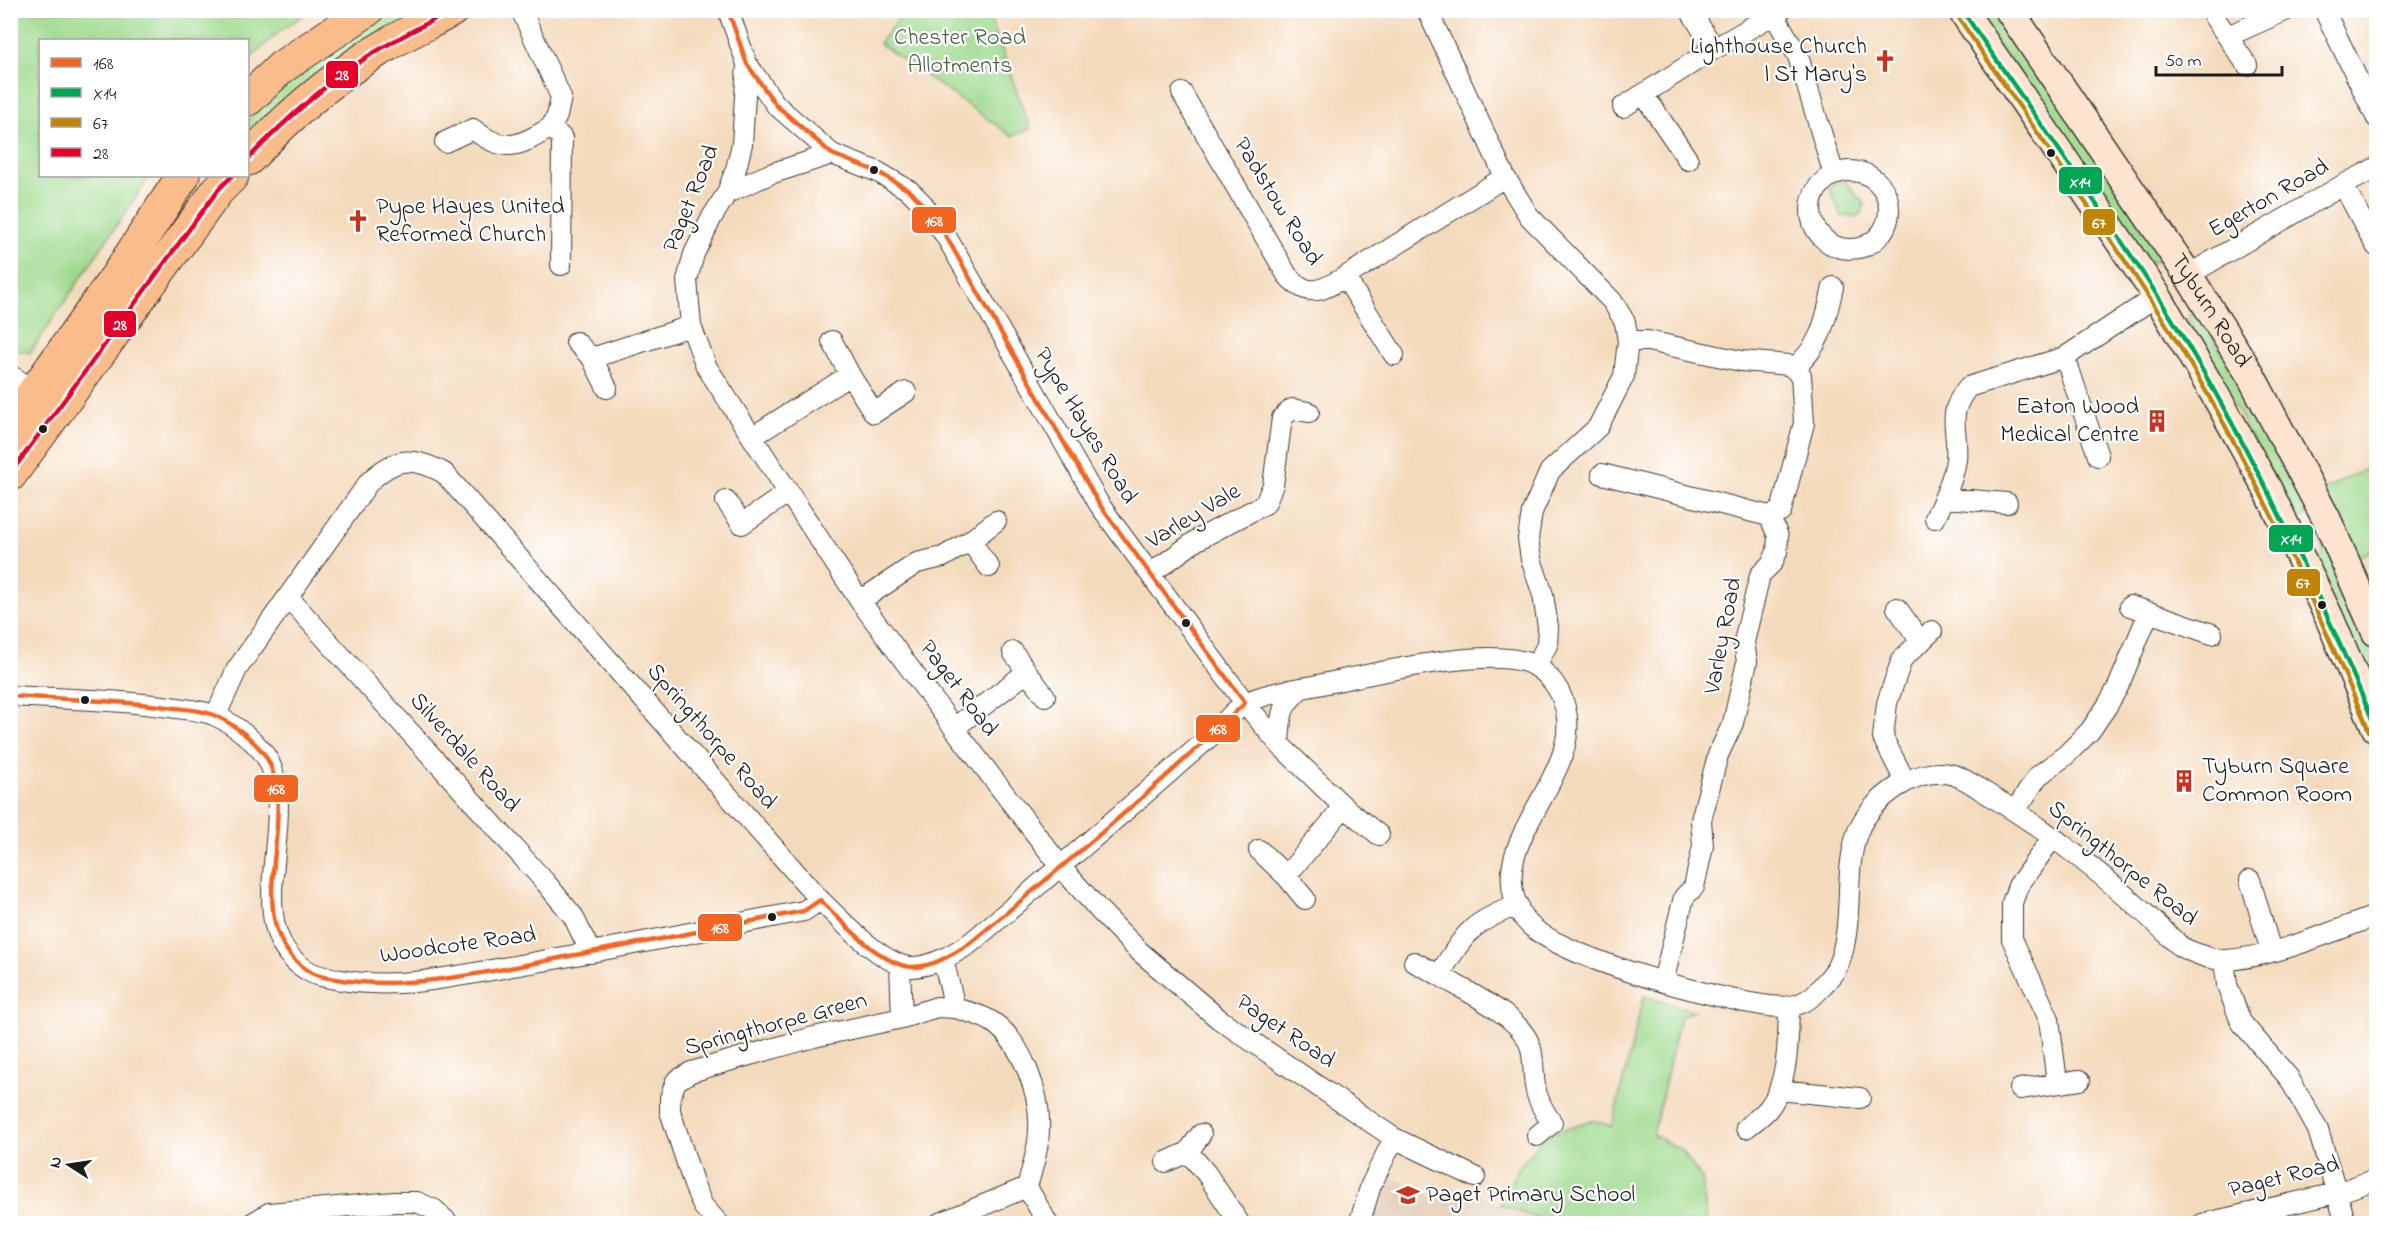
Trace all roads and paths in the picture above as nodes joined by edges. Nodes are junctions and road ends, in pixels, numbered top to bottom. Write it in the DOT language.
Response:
graph roads {
  1 [pos="367,10"];
  2 [pos="453,10"];
  3 [pos="521,10"];
  4 [pos="728,10"];
  5 [pos="1427,10"];
  6 [pos="1690,10"];
  7 [pos="1962,10"];
  8 [pos="2009,10"];
  9 [pos="2288,10"];
  10 [pos="2324,10"];
  11 [pos="1778,13"];
  12 [pos="2214,17"];
  13 [pos="2228,36"];
  14 [pos="1714,49"];
  15 [pos="747,64"];
  16 [pos="2247,64"];
  17 [pos="1182,93"];
  18 [pos="1644,94"];
  19 [pos="249,98"];
  20 [pos="1623,108"];
  21 [pos="2376,117"];
  22 [pos="551,127"];
  23 [pos="445,142"];
  24 [pos="832,154"];
  25 [pos="249,158"];
  26 [pos="1688,160"];
  27 [pos="2376,168"];
  28 [pos="1834,175"];
  29 [pos="182,177"];
  30 [pos="231,177"];
  31 [pos="1505,177"];
  32 [pos="2343,185"];
  33 [pos="727,193"];
  34 [pos="139,243"];
  35 [pos="2376,246"];
  36 [pos="167,263"];
  37 [pos="561,265"];
  38 [pos="2188,275"];
  39 [pos="1345,277"];
  40 [pos="1833,287"];
  41 [pos="2157,296"];
  42 [pos="691,326"];
  43 [pos="832,341"];
  44 [pos="1628,341"];
  45 [pos="576,342"];
  46 [pos="1394,355"];
  47 [pos="2065,357"];
  48 [pos="592,358"];
  49 [pos="1794,368"];
  50 [pos="850,375"];
  51 [pos="23,383"];
  52 [pos="607,388"];
  53 [pos="906,392"];
  54 [pos="1309,412"];
  55 [pos="10,426"];
  56 [pos="752,437"];
  57 [pos="2098,456"];
  58 [pos="10,474"];
  59 [pos="1602,474"];
  60 [pos="789,492"];
  61 [pos="1945,498"];
  62 [pos="726,501"];
  63 [pos="2007,503"];
  64 [pos="1769,516"];
  65 [pos="1935,518"];
  66 [pos="996,521"];
  67 [pos="970,542"];
  68 [pos="988,567"];
  69 [pos="1150,574"];
  70 [pos="288,597"];
  71 [pos="860,601"];
  72 [pos="2130,606"];
  73 [pos="1897,608"];
  74 [pos="2149,612"];
  75 [pos="2376,632"];
  76 [pos="2212,634"];
  77 [pos="1013,651"];
  78 [pos="1536,666"];
  79 [pos="1027,672"];
  80 [pos="1301,688"];
  81 [pos="10,696"];
  82 [pos="1045,696"];
  83 [pos="1245,703"];
  84 [pos="216,715"];
  85 [pos="954,728"];
  86 [pos="2376,728"];
  87 [pos="1279,744"];
  88 [pos="1905,781"];
  89 [pos="1344,807"];
  90 [pos="2015,811"];
  91 [pos="1379,835"];
  92 [pos="2053,837"];
  93 [pos="1259,850"];
  94 [pos="1061,867"];
  95 [pos="1286,876"];
  96 [pos="2250,880"];
  97 [pos="1305,899"];
  98 [pos="820,900"];
  99 [pos="1518,905"];
  100 [pos="2376,916"];
  101 [pos="2271,951"];
  102 [pos="591,952"];
  103 [pos="943,959"];
  104 [pos="2224,960"];
  105 [pos="1414,962"];
  106 [pos="900,965"];
  107 [pos="1439,975"];
  108 [pos="1663,982"];
  109 [pos="1796,1006"];
  110 [pos="955,1008"];
  111 [pos="902,1018"];
  112 [pos="2080,1080"];
  113 [pos="2057,1082"];
  114 [pos="2020,1089"];
  115 [pos="1779,1090"];
  116 [pos="1860,1098"];
  117 [pos="1553,1126"];
  118 [pos="1746,1128"];
  119 [pos="1201,1134"];
  120 [pos="1394,1138"];
  121 [pos="1188,1152"];
  122 [pos="1166,1162"];
  123 [pos="1475,1177"];
  124 [pos="2376,1179"];
  125 [pos="1027,1187"];
  126 [pos="2337,1193"];
  127 [pos="250,1224"];
  128 [pos="449,1224"];
  129 [pos="719,1224"];
  130 [pos="938,1224"];
  131 [pos="1048,1224"];
  132 [pos="1240,1224"];
  133 [pos="1359,1224"];
  134 [pos="2202,1224"];
  135 [pos="2346,1224"];
  1 -- 19 [label="highway"];
  2 -- 25 [label="highway"];
  3 -- 22 [label="street"];
  4 -- 15 [label="street, Pype Hayes Road"];
  5 -- 31 [label="street"];
  6 -- 14 [label="street"];
  7 -- 41 [label="main road, Tyburn Road"];
  8 -- 38 [label="main road, Tyburn Road"];
  9 -- 13 [label="street"];
  10 -- 21 [label="street"];
  11 -- 14 [label="street"];
  11 -- 28 [label="street"];
  12 -- 13 [label="street"];
  13 -- 16 [label="street"];
  14 -- 18 [label="street"];
  15 -- 24 [label="street, Pype Hayes Road"];
  15 -- 33 [label="street, Paget Road"];
  17 -- 39 [label="street, Padstow Road"];
  18 -- 20 [label="street"];
  18 -- 26 [label="street"];
  22 -- 23 [label="street"];
  22 -- 37 [label="street"];
  24 -- 33 [label="street"];
  24 -- 69 [label="street, Pype Hayes Road"];
  27 -- 32 [label="street, Egerton Road"];
  28 -- 28 [label="street"];
  29 -- 34 [label="highway"];
  30 -- 36 [label="highway"];
  31 -- 39 [label="street, Padstow Road"];
  31 -- 44 [label="street"];
  32 -- 35 [label="street"];
  32 -- 38 [label="street, Egerton Road"];
  33 -- 42 [label="street, Paget Road"];
  34 -- 36 [label="highway"];
  34 -- 51 [label="highway"];
  36 -- 58 [label="highway"];
  38 -- 41 [label="main road"];
  38 -- 75 [label="main road, Tyburn Road"];
  39 -- 46 [label="street"];
  40 -- 49 [label="street"];
  41 -- 47 [label="street"];
  41 -- 86 [label="main road, Tyburn Road"];
  42 -- 48 [label="street"];
  42 -- 56 [label="street, Paget Road"];
  43 -- 50 [label="street"];
  44 -- 49 [label="street"];
  44 -- 78 [label="street"];
  45 -- 48 [label="street"];
  47 -- 57 [label="street"];
  47 -- 61 [label="street"];
  48 -- 52 [label="street"];
  49 -- 64 [label="street"];
  50 -- 53 [label="street"];
  50 -- 56 [label="street"];
  51 -- 55 [label="highway"];
  54 -- 69 [label="street, Varley Vale"];
  56 -- 60 [label="street, Paget Road"];
  59 -- 64 [label="street"];
  60 -- 62 [label="street"];
  60 -- 71 [label="street, Paget Road"];
  61 -- 63 [label="street"];
  61 -- 65 [label="street"];
  64 -- 108 [label="street, Varley Road"];
  66 -- 67 [label="street"];
  67 -- 68 [label="street"];
  67 -- 71 [label="street"];
  69 -- 83 [label="street, Pype Hayes Road"];
  70 -- 84 [label="street, Springthorpe Road"];
  70 -- 98 [label="street, Springthorpe Road"];
  70 -- 102 [label="street, Silverdale Road"];
  71 -- 85 [label="street, Paget Road"];
  72 -- 74 [label="street"];
  73 -- 88 [label="street"];
  74 -- 76 [label="street"];
  74 -- 90 [label="street, Springthorpe Road"];
  77 -- 79 [label="street"];
  78 -- 80 [label="street"];
  78 -- 99 [label="street"];
  79 -- 82 [label="street"];
  79 -- 85 [label="street"];
  80 -- 83 [label="street"];
  80 -- 87 [label="street"];
  81 -- 84 [label="street, Woodcote Road"];
  83 -- 87 [label="street, Pype Hayes Road"];
  83 -- 94 [label="street"];
  84 -- 102 [label="street, Woodcote Road"];
  85 -- 94 [label="street, Paget Road"];
  87 -- 89 [label="street, Pype Hayes Road"];
  88 -- 90 [label="street, Springthorpe Road"];
  88 -- 109 [label="street, Springthorpe Road"];
  89 -- 91 [label="street, Pype Hayes Road"];
  89 -- 95 [label="street"];
  90 -- 92 [label="street, Springthorpe Road"];
  92 -- 104 [label="street, Springthorpe Road"];
  92 -- 113 [label="street"];
  93 -- 95 [label="street"];
  94 -- 103 [label="street"];
  94 -- 120 [label="street, Paget Road"];
  95 -- 97 [label="street"];
  96 -- 101 [label="street"];
  98 -- 102 [label="street, Woodcote Road"];
  98 -- 106 [label="street, Springthorpe Road"];
  99 -- 107 [label="street"];
  99 -- 108 [label="street"];
  100 -- 101 [label="street"];
  101 -- 104 [label="street"];
  103 -- 106 [label="street"];
  103 -- 110 [label="street"];
  104 -- 126 [label="street"];
  105 -- 107 [label="street"];
  106 -- 111 [label="street, Springthorpe Green"];
  107 -- 117 [label="street"];
  108 -- 109 [label="street"];
  109 -- 115 [label="street"];
  110 -- 111 [label="street, Springthorpe Green"];
  110 -- 125 [label="street"];
  111 -- 129 [label="street, Springthorpe Green"];
  112 -- 113 [label="street"];
  113 -- 114 [label="street"];
  115 -- 116 [label="street"];
  115 -- 118 [label="street"];
  119 -- 121 [label="street"];
  120 -- 123 [label="street, Paget Road"];
  120 -- 133 [label="street"];
  121 -- 122 [label="street"];
  121 -- 132 [label="street"];
  124 -- 126 [label="street, Paget Road"];
  125 -- 130 [label="street"];
  125 -- 131 [label="street"];
  126 -- 134 [label="street, Paget Road"];
  126 -- 135 [label="street"];
  127 -- 128 [label="street"];
}
